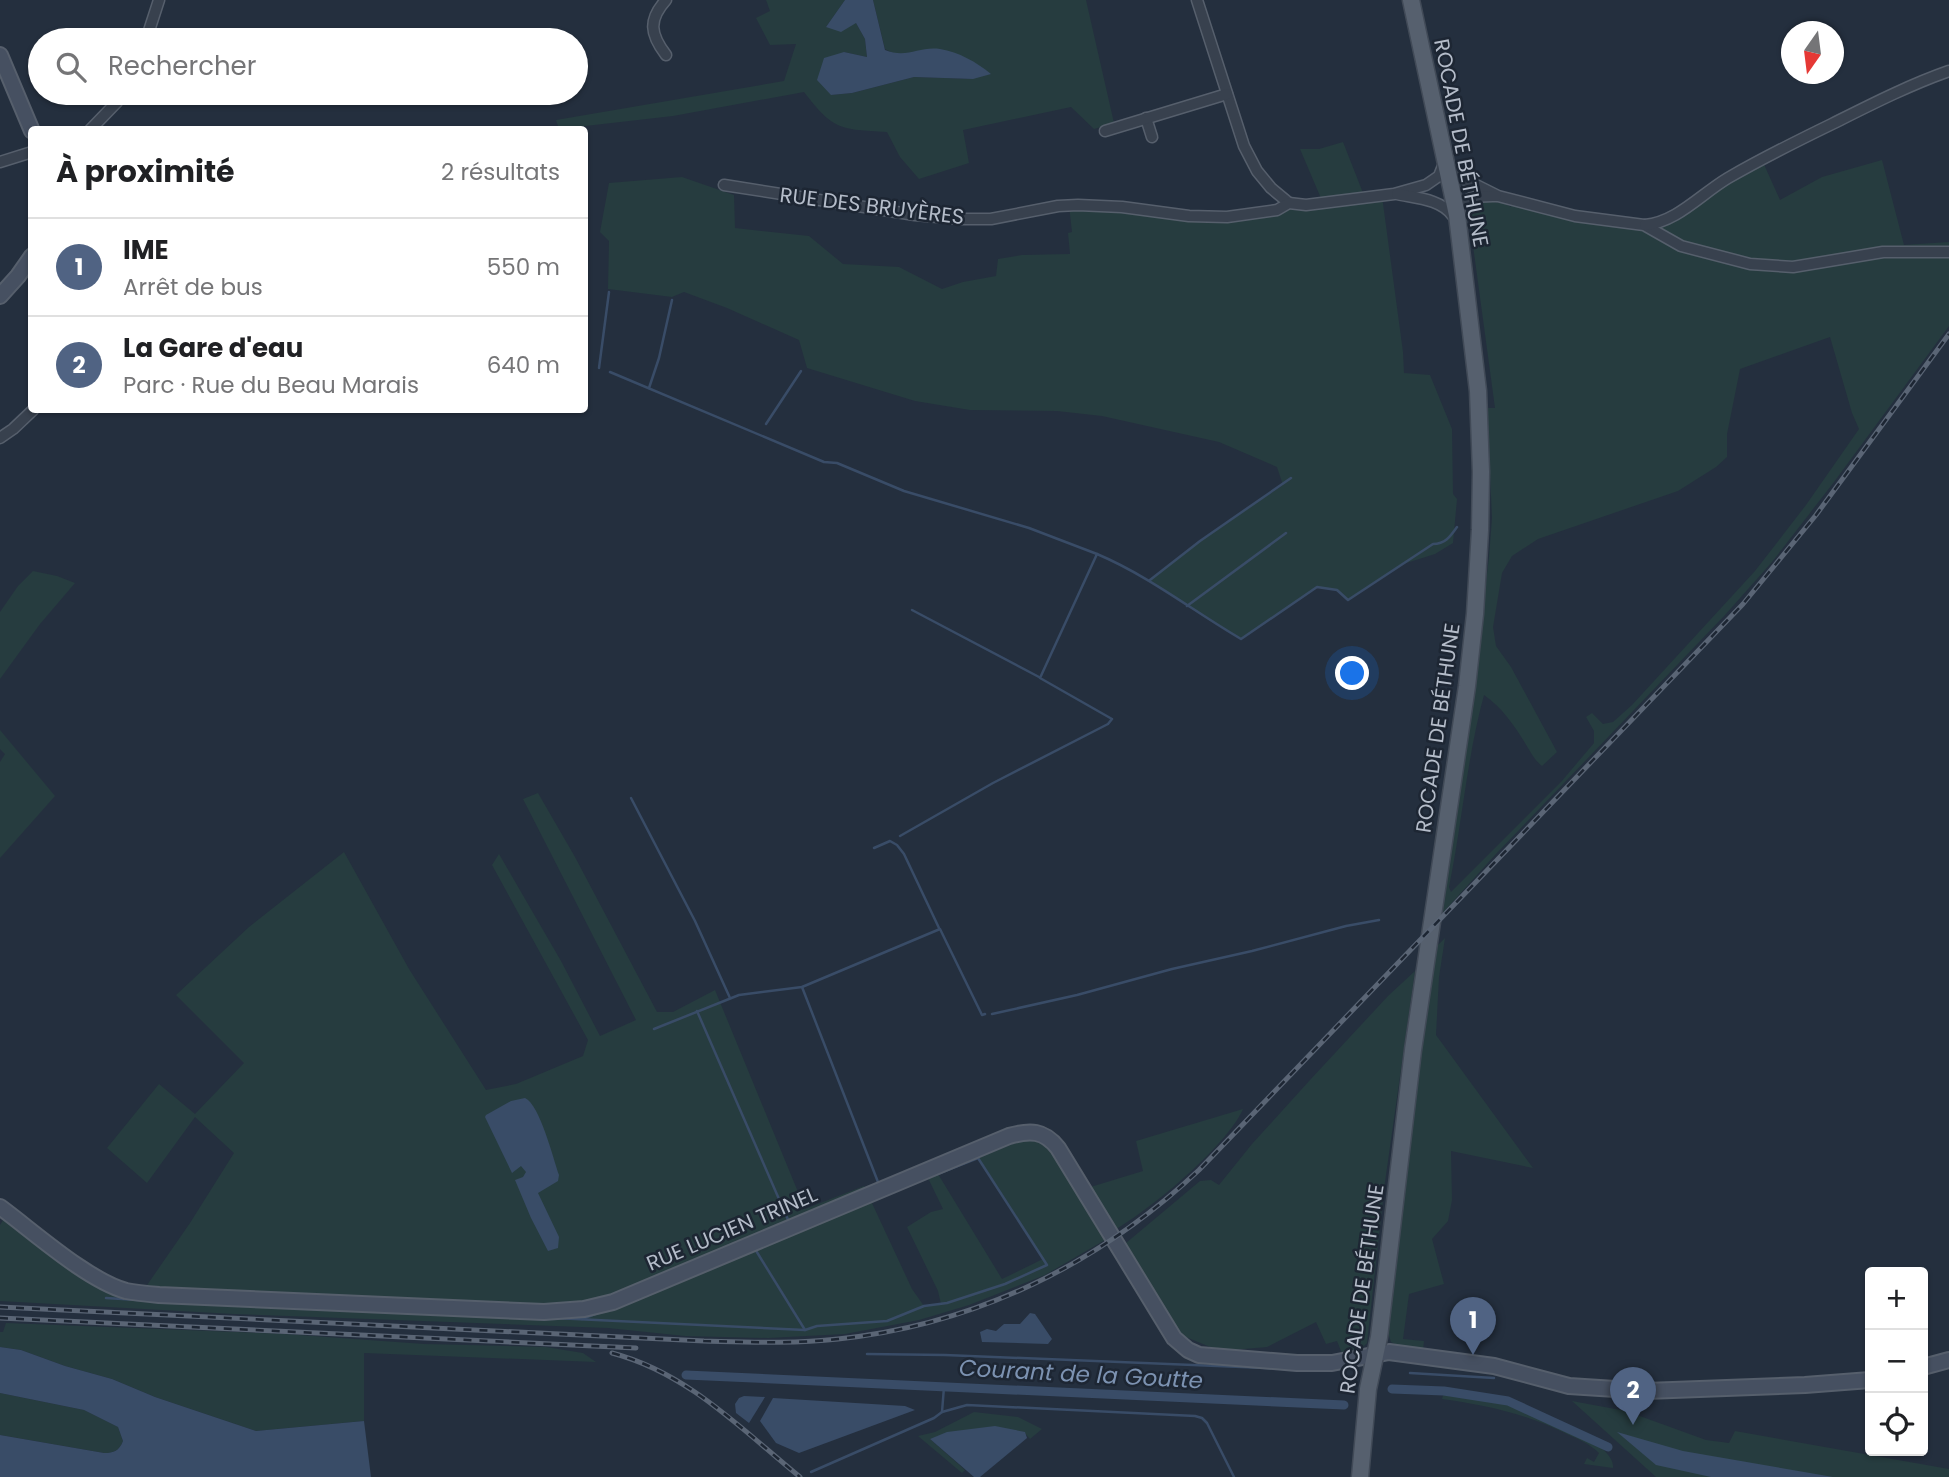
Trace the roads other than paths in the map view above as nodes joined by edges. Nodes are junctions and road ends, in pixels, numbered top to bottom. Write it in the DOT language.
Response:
graph roads {
  1 [pos="159,0"];
  2 [pos="666,0"];
  3 [pos="1196,0"];
  4 [pos="1411,0"];
  5 [pos="150,28"];
  6 [pos="0,55"];
  7 [pos="666,55"];
  8 [pos="1949,71"];
  9 [pos="1227,94"];
  10 [pos="114,105"];
  11 [pos="1146,118"];
  12 [pos="30,126"];
  13 [pos="94,126"];
  14 [pos="1105,131"];
  15 [pos="1152,136"];
  16 [pos="28,153"];
  17 [pos="0,162"];
  18 [pos="1446,166"];
  19 [pos="724,185"];
  20 [pos="1394,194"];
  21 [pos="1497,196"];
  22 [pos="1289,203"];
  23 [pos="1456,220"];
  24 [pos="1644,225"];
  25 [pos="1949,252"];
  26 [pos="28,261"];
  27 [pos="1,293"];
  28 [pos="30,413"];
  29 [pos="0,438"];
  30 [pos="0,1207"];
  31 [pos="1376,1356"];
  32 [pos="1949,1360"];
  33 [pos="1928,1366"];
  34 [pos="1865,1380"];
  35 [pos="1361,1470"];
  1 -- 5 [label="street"];
  2 -- 7 [label="street"];
  3 -- 9 [label="street"];
  4 -- 18 [label="main road, ROCADE DE BÉTHUNE"];
  6 -- 12 [label="street"];
  8 -- 24 [label="street"];
  9 -- 11 [label="street"];
  9 -- 22 [label="street"];
  10 -- 13 [label="street"];
  11 -- 14 [label="street"];
  11 -- 15 [label="street"];
  16 -- 17 [label="street"];
  18 -- 20 [label="street, RUE DES BRUYÈRES"];
  18 -- 21 [label="street"];
  18 -- 23 [label="main road, ROCADE DE BÉTHUNE"];
  19 -- 22 [label="street, RUE DES BRUYÈRES"];
  20 -- 22 [label="street, RUE DES BRUYÈRES"];
  20 -- 23 [label="street, RUE DES BRUYÈRES"];
  21 -- 23 [label="street"];
  21 -- 24 [label="street"];
  23 -- 31 [label="main road, ROCADE DE BÉTHUNE"];
  24 -- 25 [label="street"];
  26 -- 27 [label="street"];
  28 -- 29 [label="street"];
  30 -- 31 [label="street, RUE LUCIEN TRINEL"];
  31 -- 34 [label="street"];
  31 -- 35 [label="main road, ROCADE DE BÉTHUNE"];
  32 -- 33 [label="street"];
}
